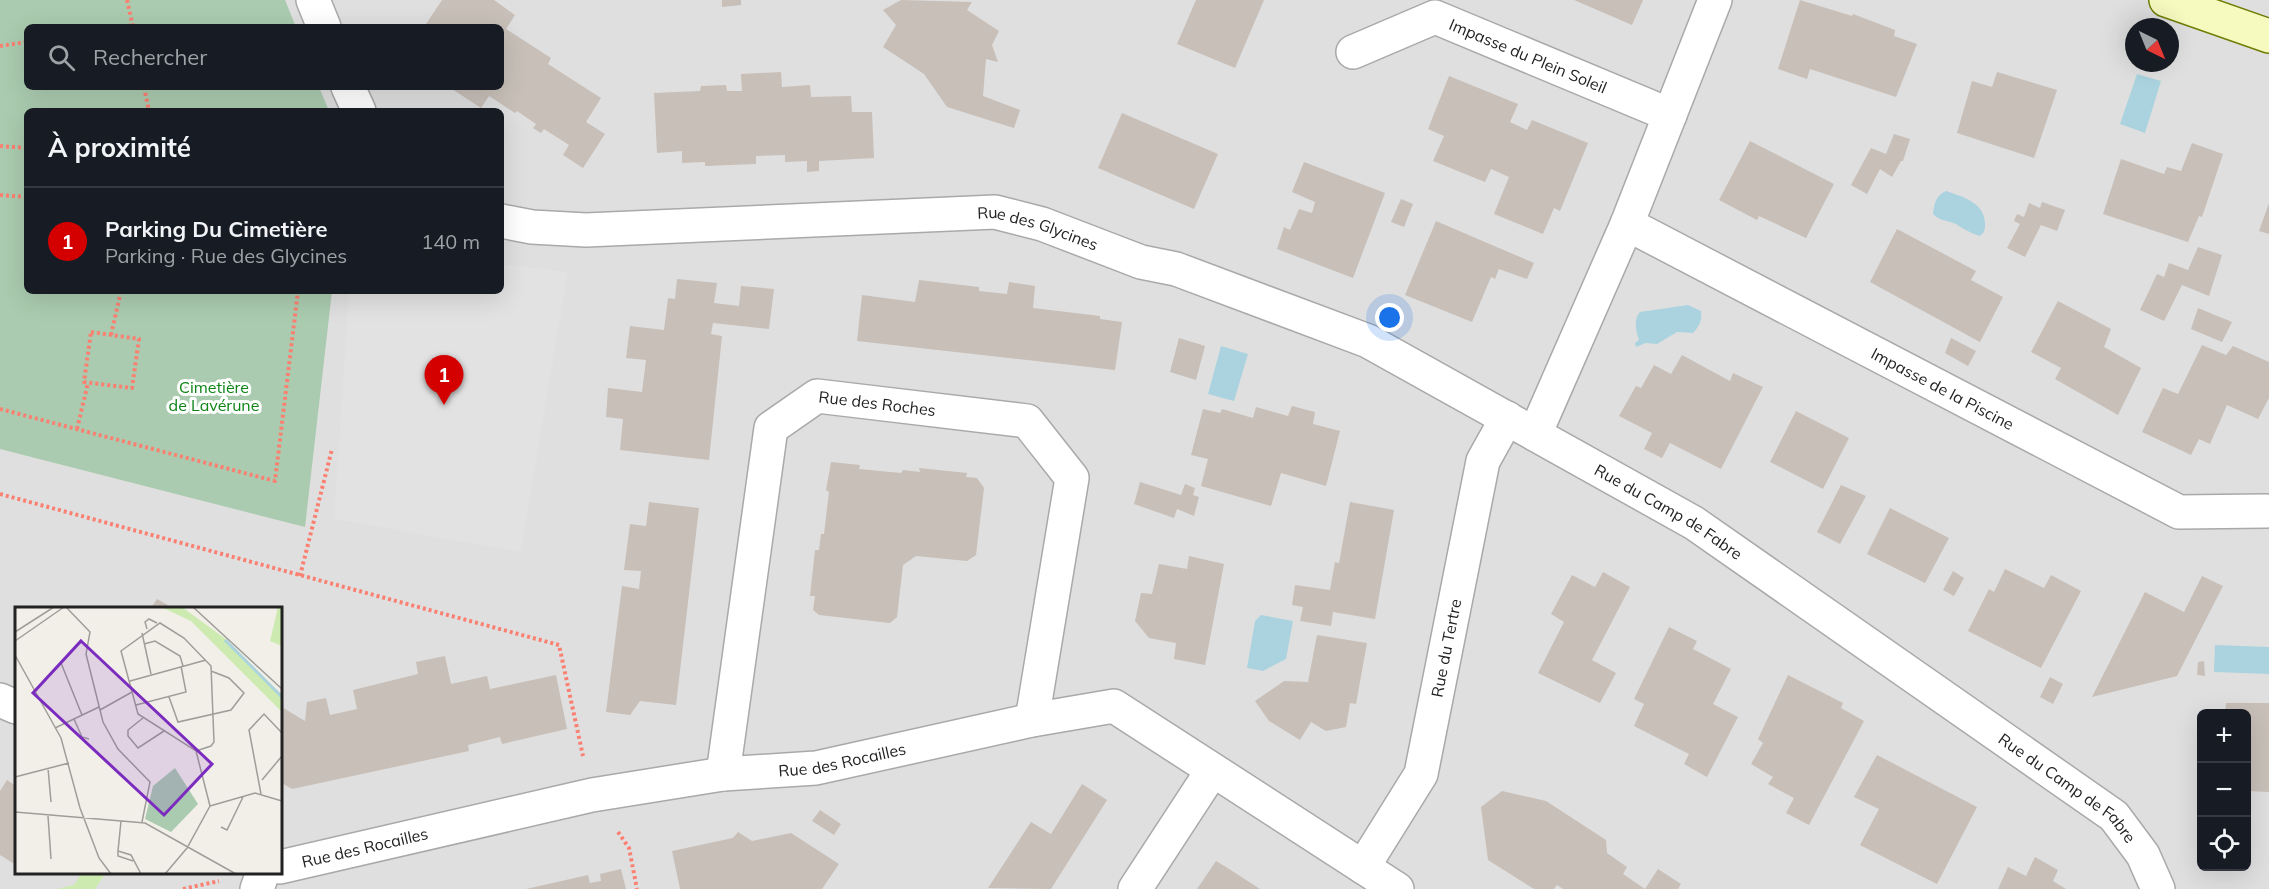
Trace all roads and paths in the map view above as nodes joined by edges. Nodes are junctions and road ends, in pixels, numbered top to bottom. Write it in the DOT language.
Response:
graph roads {
  1 [pos="127,0"];
  2 [pos="313,0"];
  3 [pos="1715,0"];
  4 [pos="2166,0"];
  5 [pos="132,24"];
  6 [pos="323,24"];
  7 [pos="2269,36"];
  8 [pos="24,42"];
  9 [pos="0,46"];
  10 [pos="1353,51"];
  11 [pos="145,90"];
  12 [pos="349,90"];
  13 [pos="148,108"];
  14 [pos="358,108"];
  15 [pos="1670,115"];
  16 [pos="0,146"];
  17 [pos="24,148"];
  18 [pos="0,195"];
  19 [pos="24,197"];
  20 [pos="504,222"];
  21 [pos="1627,224"];
  22 [pos="120,294"];
  23 [pos="298,294"];
  24 [pos="111,335"];
  25 [pos="88,383"];
  26 [pos="0,409"];
  27 [pos="1521,426"];
  28 [pos="77,429"];
  29 [pos="332,449"];
  30 [pos="0,494"];
  31 [pos="2266,511"];
  32 [pos="300,576"];
  33 [pos="0,700"];
  34 [pos="15,707"];
  35 [pos="1032,720"];
  36 [pos="1212,771"];
  37 [pos="723,774"];
  38 [pos="592,795"];
  39 [pos="282,867"];
  40 [pos="1363,867"];
  41 [pos="263,874"];
  42 [pos="257,889"];
  43 [pos="637,889"];
  44 [pos="1135,889"];
  45 [pos="1397,889"];
  46 [pos="2158,889"];
  1 -- 5 [label="path"];
  2 -- 6 [label="street"];
  3 -- 15 [label="street"];
  4 -- 7 [label="street"];
  8 -- 9 [label="path"];
  10 -- 15 [label="street, Impasse du Plein Soleil"];
  11 -- 13 [label="path"];
  12 -- 14 [label="street"];
  15 -- 21 [label="street"];
  16 -- 17 [label="path"];
  18 -- 19 [label="path"];
  20 -- 27 [label="street, Rue des Glycines"];
  21 -- 27 [label="street"];
  21 -- 31 [label="street, Impasse de la Piscine"];
  22 -- 24 [label="path"];
  23 -- 28 [label="path"];
  24 -- 25 [label="path"];
  24 -- 25 [label="path"];
  25 -- 28 [label="path"];
  26 -- 28 [label="path"];
  27 -- 40 [label="street, Rue du Tertre"];
  27 -- 46 [label="street, Rue du Camp de Fabre"];
  29 -- 32 [label="path"];
  30 -- 32 [label="path"];
  32 -- 38 [label="path"];
  33 -- 34 [label="street"];
  35 -- 36 [label="street, Rue des Rocailles"];
  35 -- 37 [label="street, Rue des Rocailles"];
  35 -- 37 [label="street, Rue des Roches"];
  36 -- 40 [label="street, Rue des Rocailles"];
  36 -- 44 [label="street"];
  37 -- 38 [label="street, Rue des Rocailles"];
  38 -- 39 [label="street, Rue des Rocailles"];
  38 -- 43 [label="path"];
  40 -- 45 [label="street, Rue des Rocailles"];
  41 -- 42 [label="street"];
}
